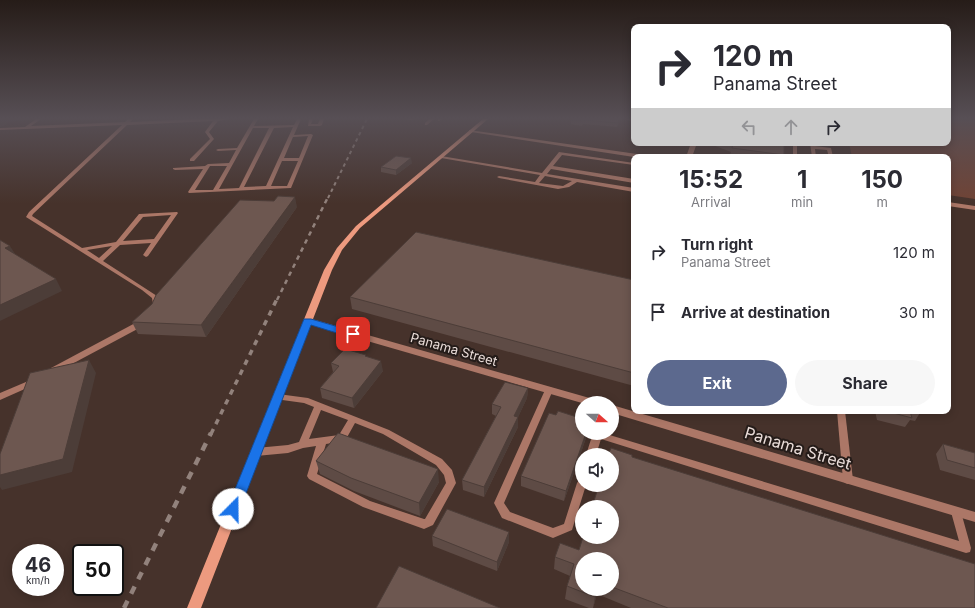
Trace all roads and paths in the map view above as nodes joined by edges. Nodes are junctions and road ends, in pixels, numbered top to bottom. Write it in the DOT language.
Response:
graph roads {
  1 [pos="101,147"];
  2 [pos="204,147"];
  3 [pos="261,147"];
  4 [pos="286,147"];
  5 [pos="306,147"];
  6 [pos="451,147"];
  7 [pos="580,147"];
  8 [pos="822,147"];
  9 [pos="238,149"];
  10 [pos="218,150"];
  11 [pos="830,154"];
  12 [pos="631,155"];
  13 [pos="441,156"];
  14 [pos="301,159"];
  15 [pos="192,160"];
  16 [pos="280,160"];
  17 [pos="230,164"];
  18 [pos="631,164"];
  19 [pos="207,167"];
  20 [pos="550,167"];
  21 [pos="175,169"];
  22 [pos="544,174"];
  23 [pos="499,177"];
  24 [pos="576,180"];
  25 [pos="631,180"];
  26 [pos="536,184"];
  27 [pos="268,188"];
  28 [pos="241,189"];
  29 [pos="631,189"];
  30 [pos="215,191"];
  31 [pos="951,204"];
  32 [pos="146,207"];
  33 [pos="975,208"];
  34 [pos="141,215"];
  35 [pos="156,241"];
  36 [pos="118,244"];
  37 [pos="82,250"];
  38 [pos="146,255"];
  39 [pos="99,261"];
  40 [pos="308,322"];
  41 [pos="46,375"];
  42 [pos="39,379"];
  43 [pos="549,390"];
  44 [pos="0,397"];
  45 [pos="278,397"];
  46 [pos="575,398"];
  47 [pos="319,405"];
  48 [pos="619,411"];
  49 [pos="841,414"];
  50 [pos="352,419"];
  51 [pos="617,440"];
  52 [pos="322,442"];
  53 [pos="303,444"];
  54 [pos="256,452"];
  55 [pos="848,480"];
  56 [pos="579,492"];
  57 [pos="956,512"];
  58 [pos="975,517"];
  59 [pos="194,608"];
  1 -- 37 [label="lane"];
  2 -- 15 [label="lane"];
  3 -- 28 [label="lane"];
  4 -- 16 [label="lane"];
  5 -- 14 [label="lane"];
  6 -- 13 [label="main road"];
  7 -- 12 [label="street"];
  8 -- 11 [label="lane"];
  9 -- 10 [label="lane"];
  9 -- 17 [label="lane"];
  13 -- 22 [label="lane"];
  13 -- 40 [label="main road"];
  14 -- 16 [label="lane"];
  14 -- 27 [label="lane"];
  16 -- 27 [label="lane"];
  17 -- 19 [label="lane"];
  17 -- 30 [label="lane"];
  18 -- 20 [label="lane"];
  19 -- 21 [label="lane"];
  19 -- 30 [label="lane"];
  20 -- 22 [label="lane"];
  20 -- 25 [label="lane"];
  22 -- 24 [label="lane"];
  22 -- 26 [label="lane"];
  23 -- 26 [label="lane"];
  24 -- 26 [label="lane"];
  24 -- 29 [label="lane"];
  27 -- 28 [label="lane"];
  28 -- 30 [label="lane"];
  31 -- 33 [label="street"];
  32 -- 34 [label="lane"];
  34 -- 35 [label="lane"];
  34 -- 36 [label="lane"];
  35 -- 36 [label="lane"];
  35 -- 38 [label="lane"];
  36 -- 37 [label="lane"];
  36 -- 39 [label="lane"];
  37 -- 39 [label="lane"];
  39 -- 41 [label="lane"];
  40 -- 43 [label="street, Panama Street"];
  40 -- 45 [label="main road"];
  42 -- 44 [label="lane"];
  43 -- 46 [label="street, Panama Street"];
  43 -- 56 [label="lane"];
  45 -- 47 [label="lane"];
  45 -- 54 [label="main road"];
  47 -- 50 [label="lane"];
  47 -- 53 [label="lane"];
  48 -- 55 [label="street, Panama Street"];
  49 -- 55 [label="lane"];
  50 -- 52 [label="lane"];
  50 -- 52 [label="lane"];
  51 -- 57 [label="lane"];
  52 -- 53 [label="lane"];
  53 -- 54 [label="lane"];
  54 -- 59 [label="main road"];
  55 -- 57 [label="street, Panama Street"];
  57 -- 58 [label="street, Panama Street"];
}
